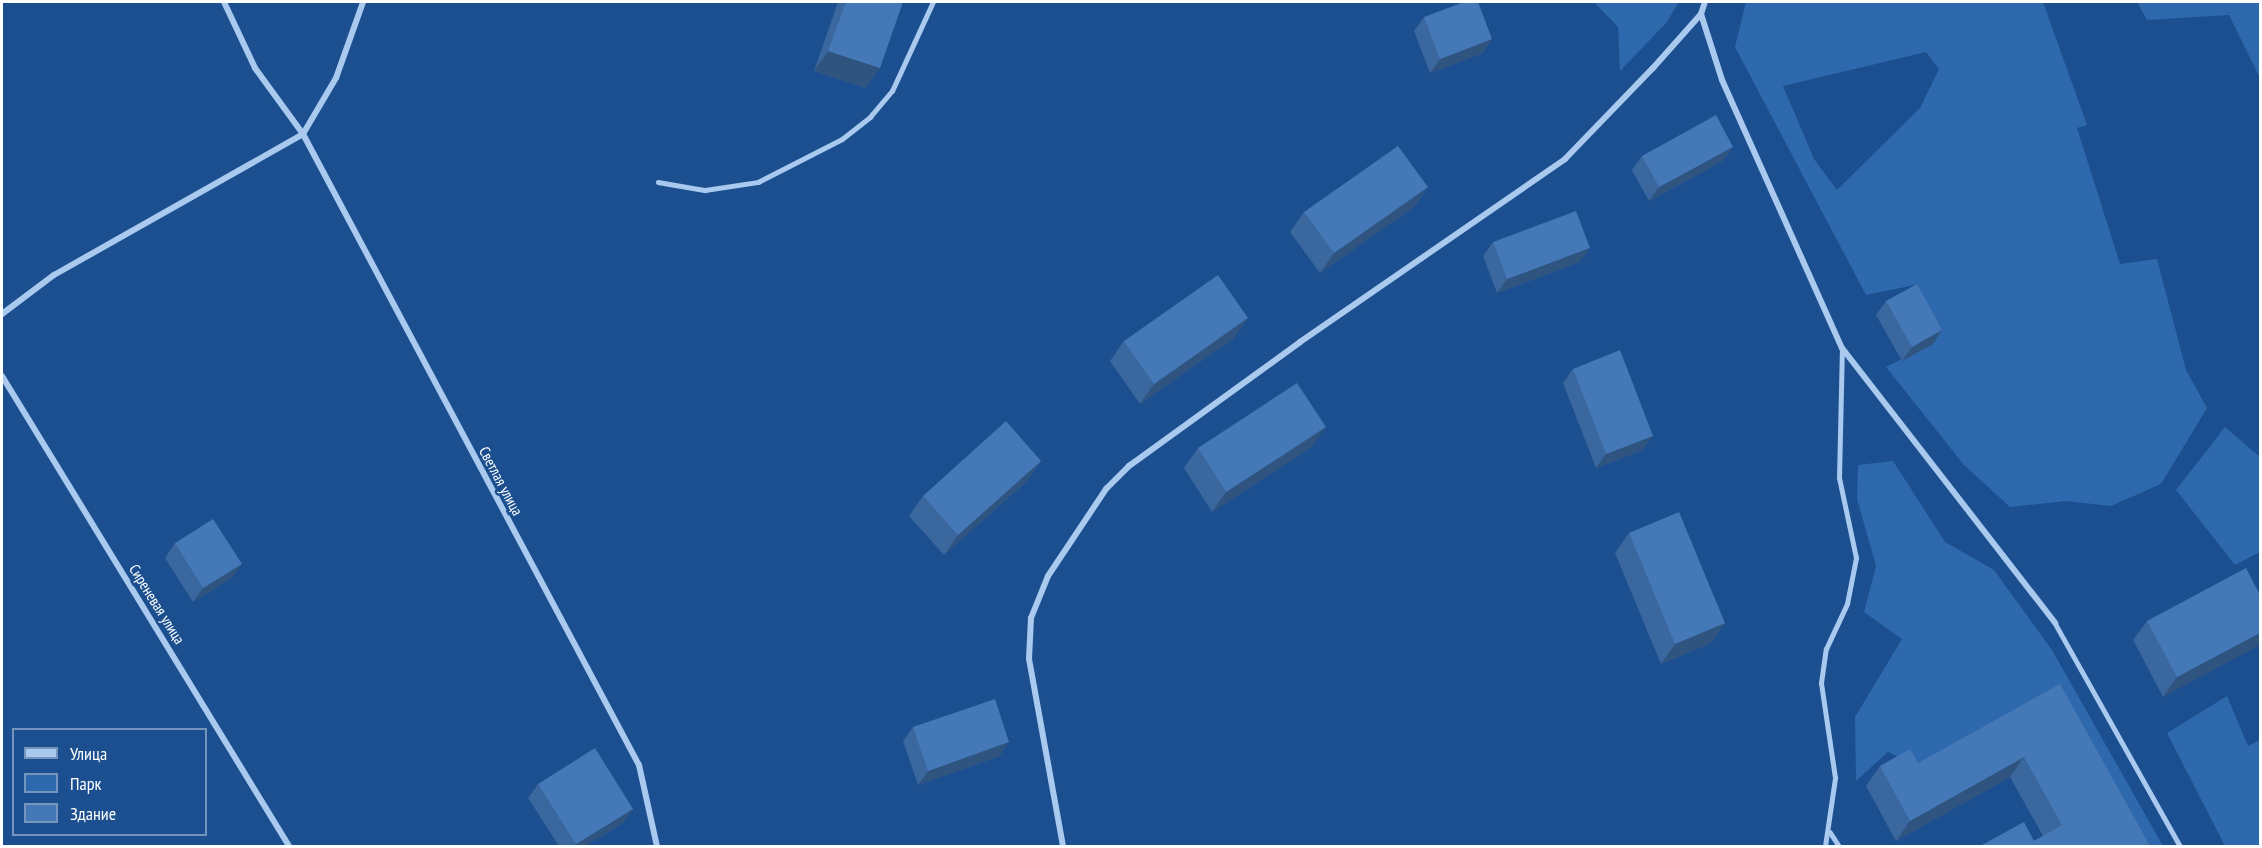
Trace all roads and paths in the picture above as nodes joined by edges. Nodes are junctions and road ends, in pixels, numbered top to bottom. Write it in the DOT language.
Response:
graph roads {
  1 [pos="224,2"];
  2 [pos="363,2"];
  3 [pos="933,2"];
  4 [pos="1705,2"];
  5 [pos="1701,14"];
  6 [pos="303,134"];
  7 [pos="658,182"];
  8 [pos="2,314"];
  9 [pos="1842,348"];
  10 [pos="2,376"];
  11 [pos="2055,622"];
  12 [pos="1830,832"];
  13 [pos="289,846"];
  14 [pos="657,846"];
  15 [pos="1063,846"];
  16 [pos="1825,846"];
  17 [pos="1839,846"];
  18 [pos="2180,846"];
  1 -- 6 [label="street, Светлая улица"];
  2 -- 6 [label="street"];
  3 -- 7 [label="lane"];
  4 -- 5 [label="street"];
  5 -- 9 [label="street"];
  5 -- 15 [label="street"];
  6 -- 8 [label="street"];
  6 -- 14 [label="street, Светлая улица"];
  9 -- 11 [label="street"];
  9 -- 12 [label="lane"];
  10 -- 13 [label="street, Сиреневая улица"];
  11 -- 18 [label="lane"];
  12 -- 16 [label="lane"];
  12 -- 17 [label="lane"];
}
